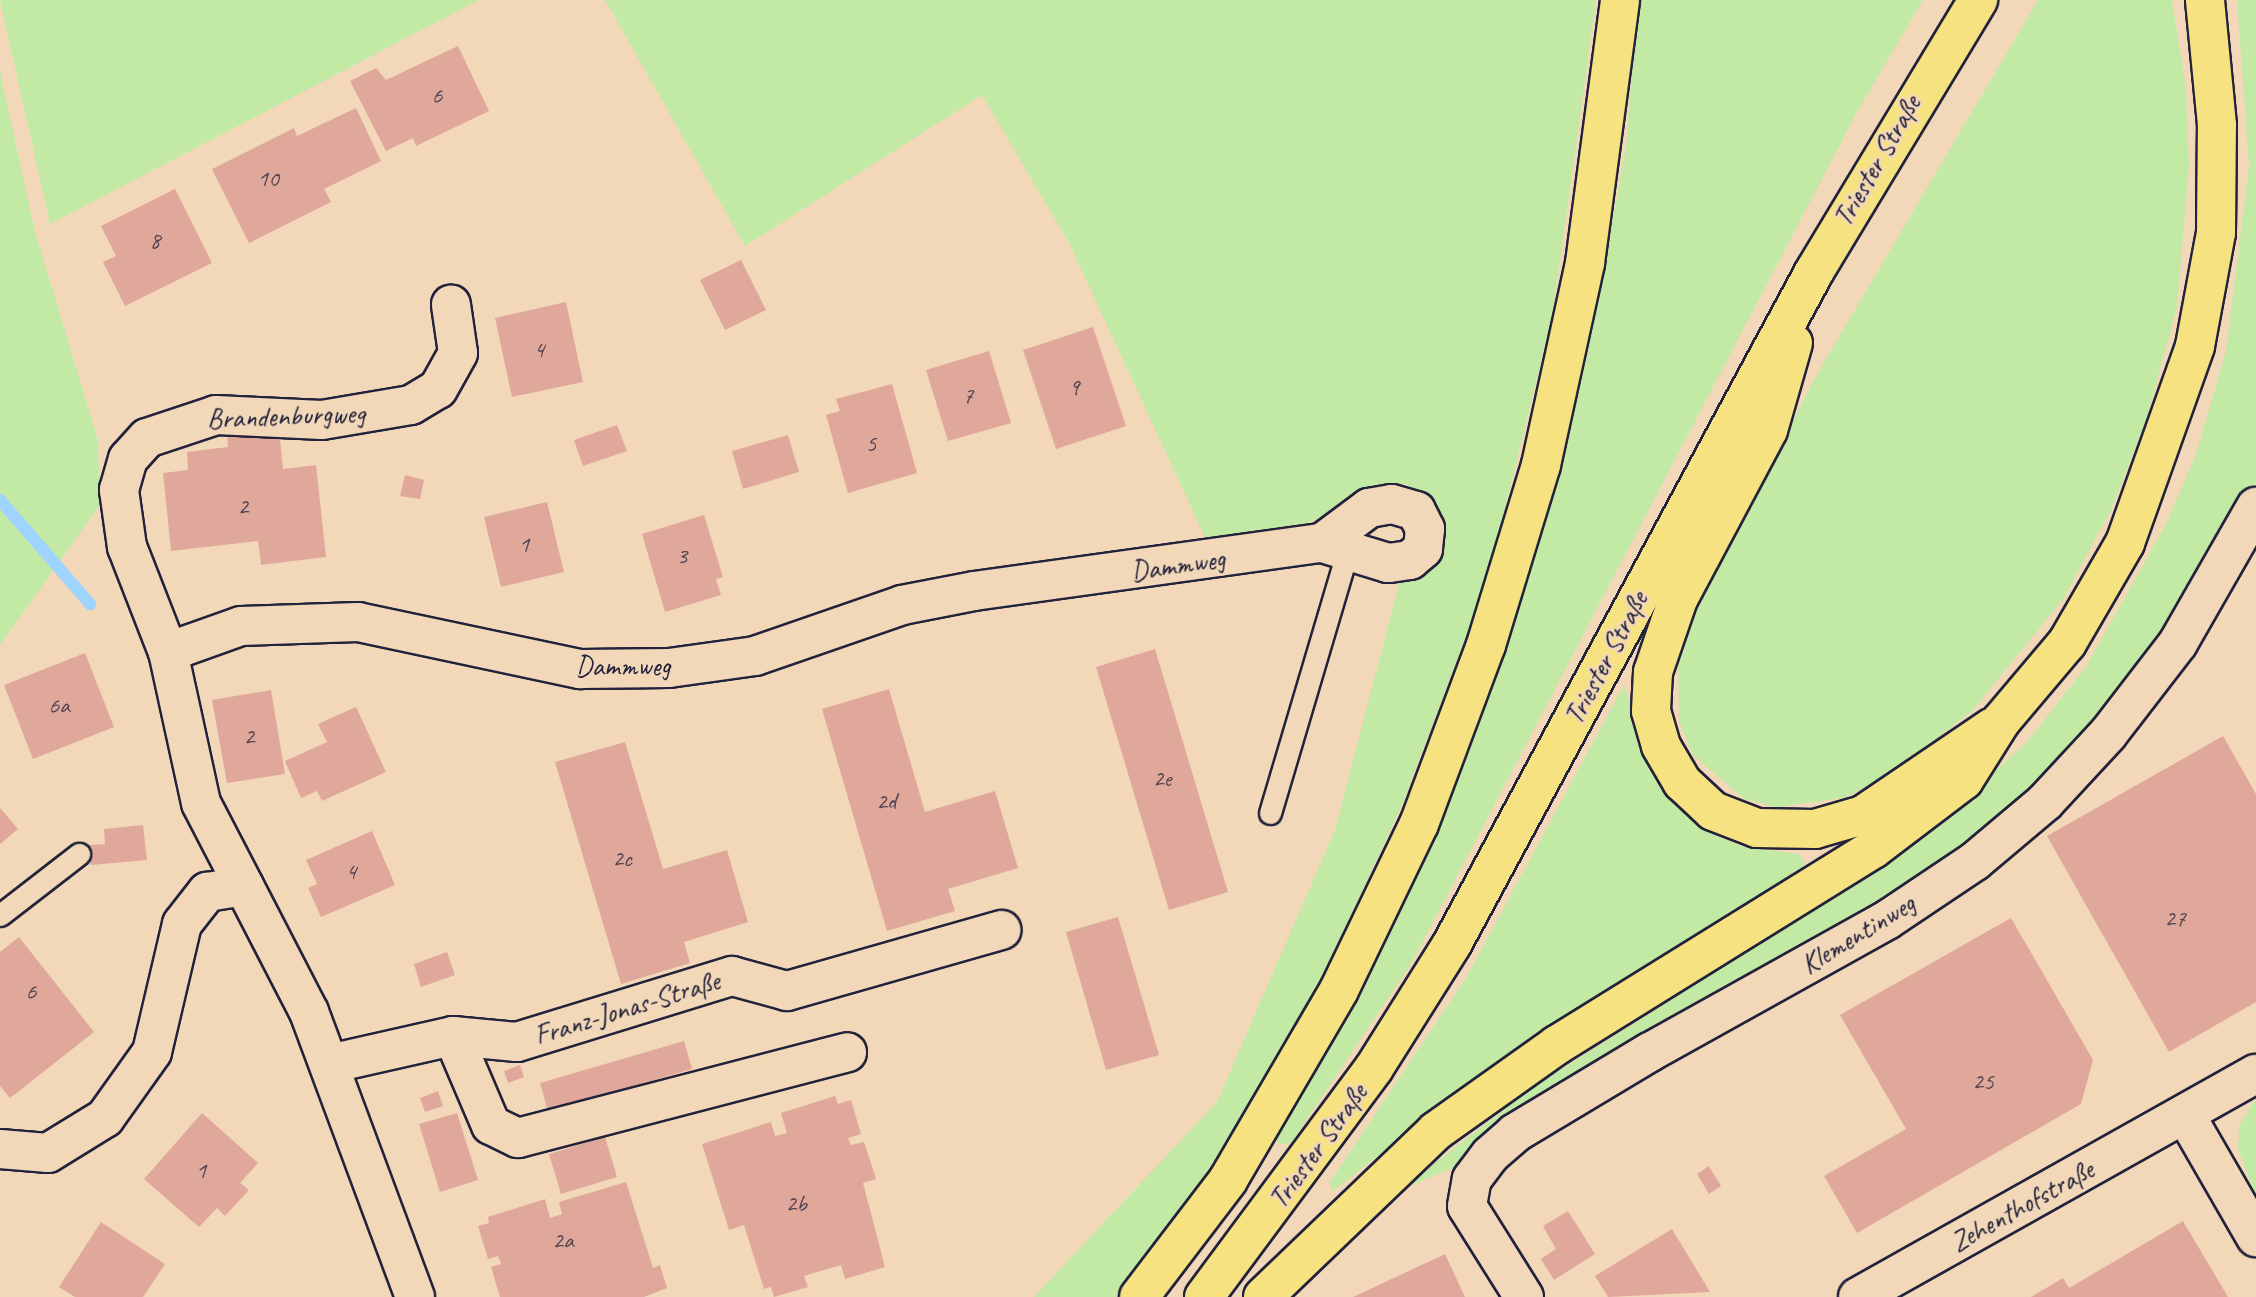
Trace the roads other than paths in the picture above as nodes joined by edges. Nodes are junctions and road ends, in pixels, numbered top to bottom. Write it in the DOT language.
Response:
graph roads {
  1 [pos="1620,0"];
  2 [pos="1978,0"];
  3 [pos="2205,0"];
  4 [pos="1814,272"];
  5 [pos="452,305"];
  6 [pos="2256,507"];
  7 [pos="1334,548"];
  8 [pos="168,652"];
  9 [pos="2001,721"];
  10 [pos="1270,813"];
  11 [pos="79,854"];
  12 [pos="244,886"];
  13 [pos="0,915"];
  14 [pos="1001,930"];
  15 [pos="453,1036"];
  16 [pos="847,1052"];
  17 [pos="329,1064"];
  18 [pos="2256,1074"];
  19 [pos="2186,1116"];
  20 [pos="0,1149"];
  21 [pos="2256,1237"];
  22 [pos="415,1297"];
  23 [pos="1139,1297"];
  24 [pos="1204,1297"];
  25 [pos="1263,1297"];
  26 [pos="1524,1297"];
  27 [pos="1858,1297"];
  1 -- 23 [label="main road"];
  2 -- 4 [label="main road, Triester Straße"];
  3 -- 9 [label="main road"];
  4 -- 9 [label="main road"];
  4 -- 24 [label="main road, Triester Straße"];
  5 -- 8 [label="street, Brandenburgweg"];
  6 -- 26 [label="street, Klementinweg"];
  7 -- 8 [label="street, Dammweg"];
  7 -- 10 [label="lane"];
  8 -- 12 [label="street"];
  9 -- 25 [label="main road"];
  11 -- 13 [label="lane"];
  12 -- 17 [label="street"];
  12 -- 20 [label="street"];
  14 -- 15 [label="street, Franz-Jonas-Straße"];
  15 -- 16 [label="street"];
  15 -- 17 [label="street, Franz-Jonas-Straße"];
  17 -- 22 [label="street"];
  18 -- 19 [label="street, Zehenthofstraße"];
  19 -- 21 [label="street"];
  19 -- 27 [label="street, Zehenthofstraße"];
}
